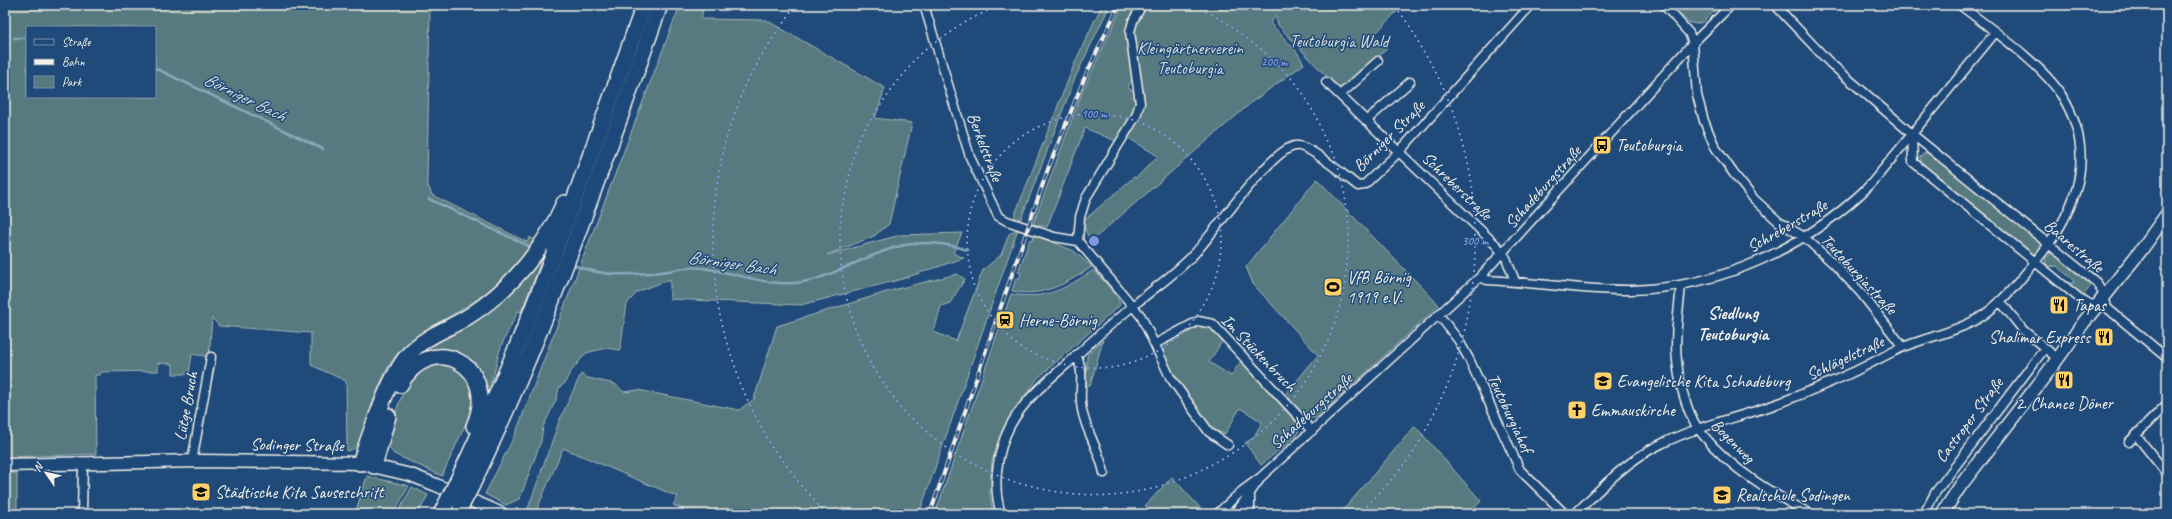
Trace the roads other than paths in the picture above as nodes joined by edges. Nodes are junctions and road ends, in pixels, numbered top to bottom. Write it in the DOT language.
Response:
graph roads {
  1 [pos="644,5"];
  2 [pos="660,5"];
  3 [pos="924,5"];
  4 [pos="1142,5"];
  5 [pos="1531,5"];
  6 [pos="1664,5"];
  7 [pos="1731,5"];
  8 [pos="1775,5"];
  9 [pos="1960,5"];
  10 [pos="1995,33"];
  11 [pos="1693,43"];
  12 [pos="1378,61"];
  13 [pos="1326,82"];
  14 [pos="1410,82"];
  15 [pos="1340,95"];
  16 [pos="1366,121"];
  17 [pos="1912,134"];
  18 [pos="598,135"];
  19 [pos="1399,152"];
  20 [pos="2167,214"];
  21 [pos="1804,237"];
  22 [pos="1078,242"];
  23 [pos="2049,244"];
  24 [pos="563,252"];
  25 [pos="1503,254"];
  26 [pos="2036,262"];
  27 [pos="1480,277"];
  28 [pos="1515,281"];
  29 [pos="1682,285"];
  30 [pos="2104,296"];
  31 [pos="2000,301"];
  32 [pos="1133,305"];
  33 [pos="2102,307"];
  34 [pos="1439,316"];
  35 [pos="1155,344"];
  36 [pos="1903,347"];
  37 [pos="2045,348"];
  38 [pos="1076,355"];
  39 [pos="211,357"];
  40 [pos="2058,358"];
  41 [pos="2167,358"];
  42 [pos="2167,404"];
  43 [pos="1698,429"];
  44 [pos="1312,431"];
  45 [pos="2136,435"];
  46 [pos="2129,442"];
  47 [pos="1228,445"];
  48 [pos="192,461"];
  49 [pos="83,463"];
  50 [pos="367,464"];
  51 [pos="5,465"];
  52 [pos="1104,473"];
  53 [pos="2167,474"];
  54 [pos="1261,477"];
  55 [pos="463,481"];
  56 [pos="1248,496"];
  57 [pos="455,507"];
  58 [pos="82,514"];
  59 [pos="441,514"];
  60 [pos="502,514"];
  61 [pos="1001,514"];
  62 [pos="1216,514"];
  63 [pos="1235,514"];
  64 [pos="1248,514"];
  65 [pos="1564,514"];
  66 [pos="1575,514"];
  67 [pos="1811,514"];
  68 [pos="1924,514"];
  69 [pos="1942,514"];
  1 -- 18 [label="highway"];
  2 -- 24 [label="highway"];
  3 -- 22 [label="street, Berkelstraße"];
  4 -- 22 [label="street"];
  5 -- 19 [label="street, Börniger Straße"];
  6 -- 11 [label="street"];
  7 -- 11 [label="street, Schadeburgstraße"];
  8 -- 17 [label="street, Baarestraße"];
  9 -- 10 [label="street, Schlägelstraße"];
  10 -- 17 [label="street, Schreberstraße"];
  10 -- 23 [label="street, Schlägelstraße"];
  11 -- 21 [label="street, Teutoburgiastraße"];
  11 -- 25 [label="street, Schadeburgstraße"];
  12 -- 15 [label="street"];
  13 -- 15 [label="street, Schreberstraße"];
  14 -- 16 [label="street"];
  15 -- 16 [label="street, Schreberstraße"];
  16 -- 19 [label="street, Schreberstraße"];
  17 -- 21 [label="street, Schreberstraße"];
  17 -- 23 [label="street, Baarestraße"];
  17 -- 26 [label="street"];
  18 -- 24 [label="highway"];
  18 -- 50 [label="highway"];
  19 -- 25 [label="street, Schreberstraße"];
  19 -- 32 [label="street, Börniger Straße"];
  20 -- 30 [label="main road, Castroper Straße"];
  21 -- 29 [label="street, Schreberstraße"];
  21 -- 36 [label="street, Teutoburgiastraße"];
  22 -- 32 [label="street"];
  23 -- 26 [label="street, Schlägelstraße"];
  23 -- 30 [label="street, Baarestraße"];
  24 -- 55 [label="highway"];
  25 -- 27 [label="street, Schadeburgstraße"];
  25 -- 28 [label="street, Schreberstraße"];
  26 -- 31 [label="street, Schlägelstraße"];
  26 -- 33 [label="street"];
  27 -- 28 [label="street, Schreberstraße"];
  27 -- 34 [label="street, Schadeburgstraße"];
  28 -- 29 [label="street, Schreberstraße"];
  29 -- 43 [label="street, Bogenweg"];
  30 -- 33 [label="main road, Castroper Straße"];
  31 -- 36 [label="street, Schlägelstraße"];
  31 -- 37 [label="street"];
  32 -- 35 [label="street"];
  32 -- 38 [label="street"];
  33 -- 40 [label="main road, Castroper Straße"];
  33 -- 41 [label="street"];
  34 -- 44 [label="street, Schadeburgstraße"];
  34 -- 65 [label="street, Teutoburgiahof"];
  35 -- 44 [label="street, Im Stückenbruch"];
  35 -- 47 [label="street"];
  36 -- 43 [label="street, Schlägelstraße"];
  37 -- 40 [label="street"];
  37 -- 68 [label="street, Castroper Straße"];
  38 -- 52 [label="street"];
  38 -- 61 [label="street"];
  39 -- 48 [label="street, Lütge Bruch"];
  40 -- 69 [label="main road, Castroper Straße"];
  42 -- 45 [label="street"];
  43 -- 66 [label="street, Schlägelstraße"];
  43 -- 67 [label="street, Bogenweg"];
  44 -- 54 [label="street, Schadeburgstraße"];
  45 -- 46 [label="street"];
  45 -- 53 [label="street"];
  48 -- 49 [label="main road, Sodinger Straße"];
  48 -- 50 [label="main road, Sodinger Straße"];
  49 -- 51 [label="main road, Sodinger Straße"];
  49 -- 58 [label="street"];
  50 -- 55 [label="highway"];
  50 -- 60 [label="main road, Sodinger Straße"];
  54 -- 56 [label="street, Schadeburgstraße"];
  54 -- 62 [label="street, Schadeburgstraße"];
  55 -- 57 [label="highway, bridge"];
  56 -- 63 [label="street, Schadeburgstraße"];
  56 -- 64 [label="main road"];
  57 -- 59 [label="highway"];
}
